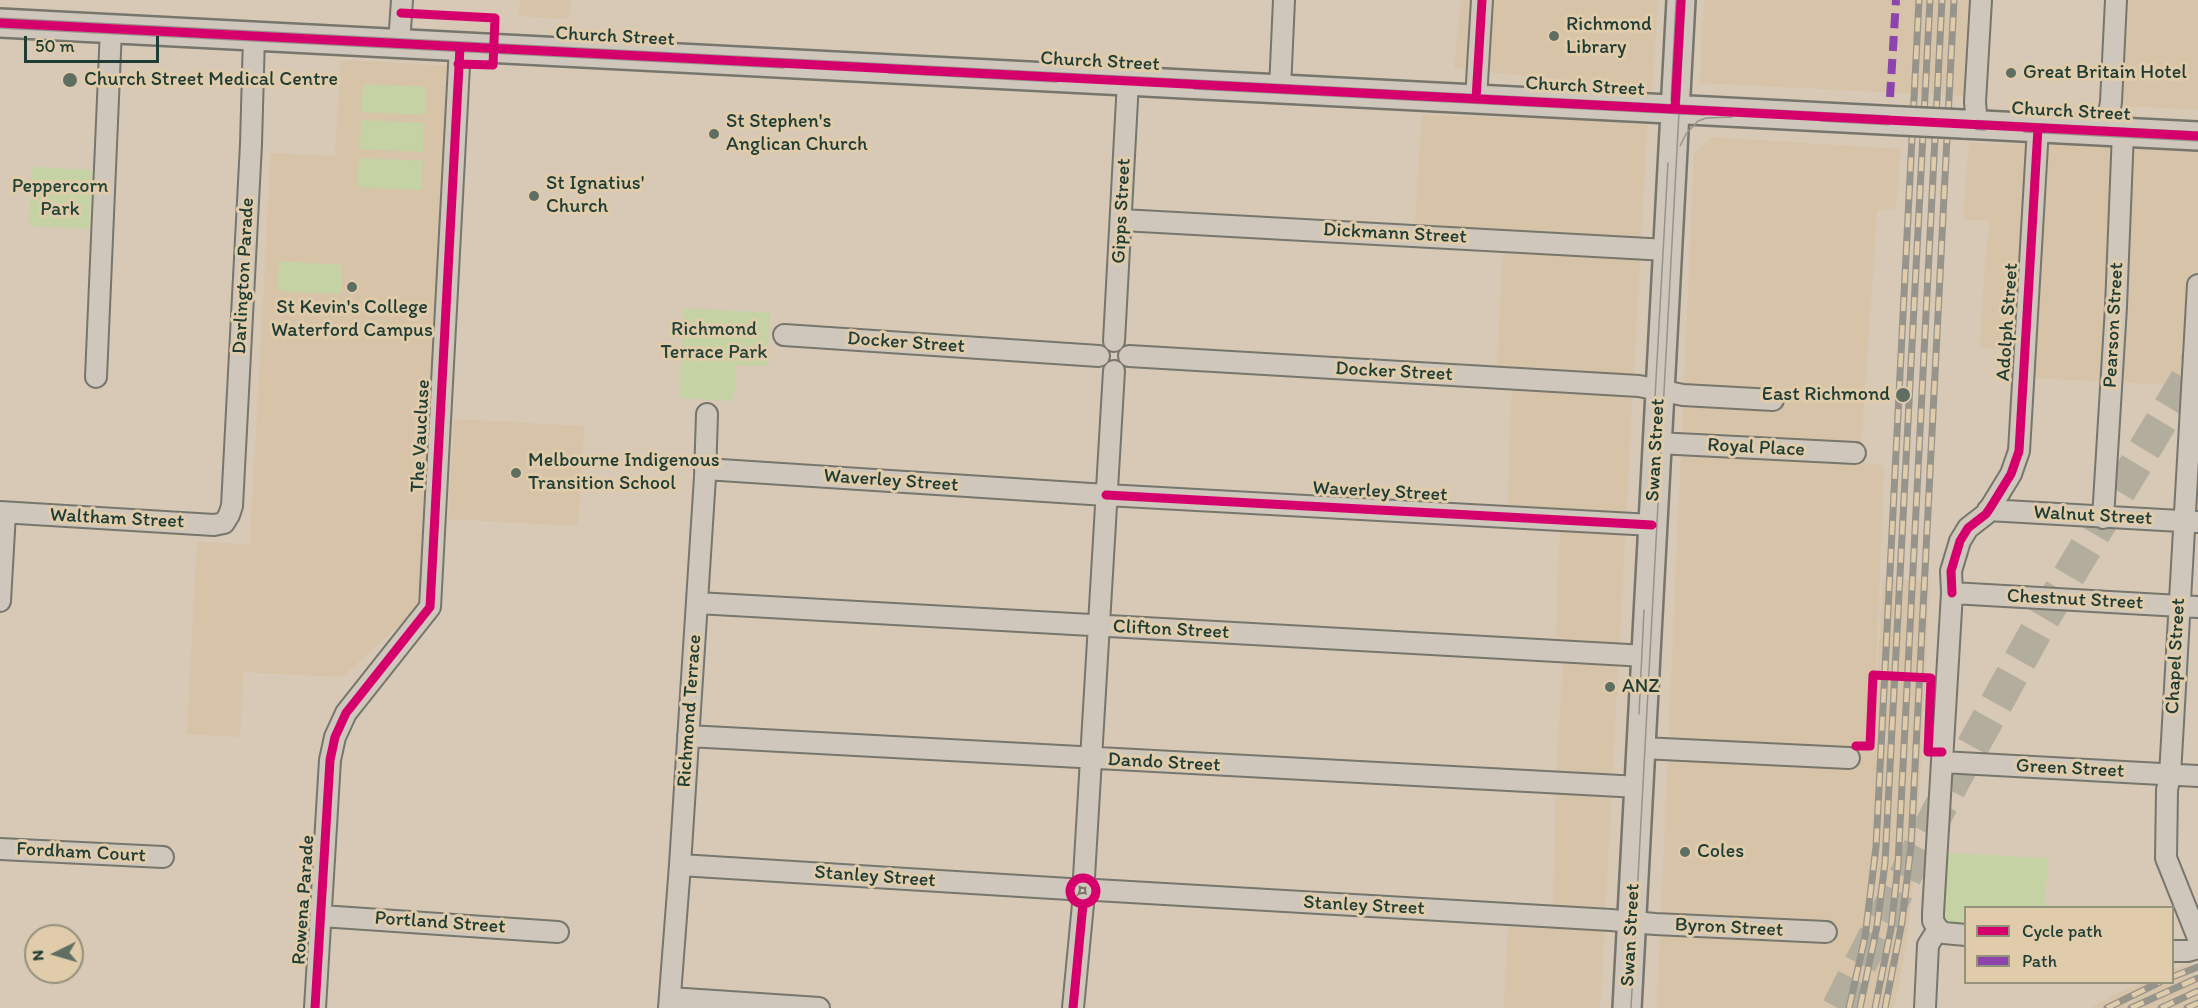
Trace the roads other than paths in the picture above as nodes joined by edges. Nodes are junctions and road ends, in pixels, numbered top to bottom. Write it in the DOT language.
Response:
graph roads {
  1 [pos="402,0"];
  2 [pos="1284,0"];
  3 [pos="1482,0"];
  4 [pos="1681,0"];
  5 [pos="1981,0"];
  6 [pos="2116,0"];
  7 [pos="0,23"];
  8 [pos="111,29"];
  9 [pos="254,36"];
  10 [pos="399,44"];
  11 [pos="460,47"];
  12 [pos="1128,81"];
  13 [pos="1280,89"];
  14 [pos="1476,99"];
  15 [pos="1675,109"];
  16 [pos="1970,125"];
  17 [pos="2038,128"];
  18 [pos="2115,132"];
  19 [pos="2198,136"];
  20 [pos="1122,220"];
  21 [pos="1667,250"];
  22 [pos="2198,285"];
  23 [pos="784,335"];
  24 [pos="1114,341"];
  25 [pos="1099,356"];
  26 [pos="1129,356"];
  27 [pos="1114,371"];
  28 [pos="96,377"];
  29 [pos="1659,389"];
  30 [pos="1773,400"];
  31 [pos="707,414"];
  32 [pos="1657,443"];
  33 [pos="1856,453"];
  34 [pos="705,469"];
  35 [pos="1106,495"];
  36 [pos="1988,510"];
  37 [pos="2,512"];
  38 [pos="229,515"];
  39 [pos="2103,518"];
  40 [pos="2191,521"];
  41 [pos="1652,525"];
  42 [pos="1952,593"];
  43 [pos="0,601"];
  44 [pos="697,603"];
  45 [pos="2189,607"];
  46 [pos="1098,626"];
  47 [pos="1646,656"];
  48 [pos="688,736"];
  49 [pos="1642,748"];
  50 [pos="1849,758"];
  51 [pos="1090,759"];
  52 [pos="1942,762"];
  53 [pos="2170,775"];
  54 [pos="2198,776"];
  55 [pos="1639,787"];
  56 [pos="328,794"];
  57 [pos="0,849"];
  58 [pos="163,857"];
  59 [pos="680,865"];
  60 [pos="1083,890"];
  61 [pos="321,915"];
  62 [pos="1632,922"];
  63 [pos="1938,929"];
  64 [pos="558,932"];
  65 [pos="1826,932"];
  66 [pos="1964,935"];
  67 [pos="2198,938"];
  68 [pos="2198,948"];
  69 [pos="2174,951"];
  70 [pos="669,1003"];
  71 [pos="315,1008"];
  72 [pos="819,1008"];
  73 [pos="1073,1008"];
  74 [pos="1627,1008"];
  75 [pos="1925,1008"];
  1 -- 10 [label="street"];
  2 -- 13 [label="street"];
  3 -- 14 [label="street"];
  4 -- 15 [label="main road, Swan Street"];
  5 -- 16 [label="street"];
  6 -- 18 [label="street, Pearson Street"];
  7 -- 8 [label="main road, Church Street"];
  8 -- 9 [label="main road, Church Street"];
  8 -- 28 [label="street"];
  9 -- 10 [label="main road, Church Street"];
  9 -- 38 [label="street, Darlington Parade"];
  10 -- 11 [label="main road, Church Street"];
  11 -- 12 [label="main road, Church Street"];
  11 -- 56 [label="street, The Vaucluse"];
  12 -- 13 [label="main road, Church Street"];
  12 -- 20 [label="street, Gipps Street"];
  13 -- 14 [label="main road, Church Street"];
  14 -- 15 [label="main road, Church Street"];
  15 -- 16 [label="main road, Church Street, bridge"];
  15 -- 21 [label="main road, Swan Street"];
  16 -- 17 [label="main road, Church Street"];
  17 -- 18 [label="main road, Church Street"];
  17 -- 36 [label="street, Adolph Street"];
  18 -- 19 [label="main road, Church Street"];
  18 -- 39 [label="street, Pearson Street"];
  20 -- 21 [label="street, Dickmann Street"];
  20 -- 24 [label="street, Gipps Street"];
  21 -- 29 [label="main road, Swan Street"];
  22 -- 40 [label="street, Chapel Street"];
  23 -- 25 [label="street, Docker Street"];
  24 -- 25 [label="street"];
  24 -- 26 [label="street"];
  25 -- 27 [label="street"];
  26 -- 27 [label="street"];
  26 -- 29 [label="street, Docker Street"];
  27 -- 35 [label="street"];
  29 -- 30 [label="street, Docker Street"];
  29 -- 32 [label="main road, Swan Street"];
  31 -- 34 [label="street, Richmond Terrace"];
  32 -- 33 [label="street, Royal Place"];
  32 -- 41 [label="main road, Swan Street"];
  34 -- 35 [label="street, Waverley Street"];
  34 -- 44 [label="street, Richmond Terrace"];
  35 -- 41 [label="street, Waverley Street"];
  35 -- 46 [label="street"];
  36 -- 39 [label="street, Walnut Street"];
  36 -- 42 [label="street, Adolph Street"];
  37 -- 38 [label="street, Waltham Street"];
  37 -- 43 [label="street"];
  39 -- 40 [label="street, Walnut Street"];
  40 -- 45 [label="street, Chapel Street"];
  41 -- 47 [label="main road, Swan Street"];
  42 -- 45 [label="street, Chestnut Street"];
  42 -- 52 [label="street, Adolph Street"];
  44 -- 46 [label="street, Clifton Street"];
  44 -- 48 [label="street, Richmond Terrace"];
  45 -- 53 [label="street, Chapel Street"];
  46 -- 47 [label="street, Clifton Street"];
  46 -- 51 [label="street"];
  47 -- 49 [label="main road, Swan Street"];
  48 -- 51 [label="street, Dando Street"];
  48 -- 59 [label="street, Richmond Terrace"];
  49 -- 50 [label="street"];
  49 -- 55 [label="main road, Swan Street"];
  51 -- 55 [label="street, Dando Street"];
  51 -- 60 [label="street"];
  52 -- 53 [label="street, Green Street"];
  52 -- 63 [label="street, Adolph Street"];
  53 -- 54 [label="street, Green Street"];
  53 -- 67 [label="street, Chapel Street"];
  55 -- 62 [label="main road, Swan Street"];
  56 -- 61 [label="street, Rowena Parade"];
  57 -- 58 [label="street, Fordham Court"];
  59 -- 60 [label="street, Stanley Street"];
  59 -- 70 [label="street, Richmond Terrace"];
  60 -- 62 [label="street, Stanley Street"];
  60 -- 73 [label="street"];
  61 -- 64 [label="street, Portland Street"];
  61 -- 71 [label="street, Rowena Parade"];
  62 -- 65 [label="street, Byron Street"];
  62 -- 74 [label="main road, Swan Street"];
  63 -- 66 [label="street"];
  63 -- 75 [label="street"];
  68 -- 69 [label="street"];
  70 -- 72 [label="street"];
}
